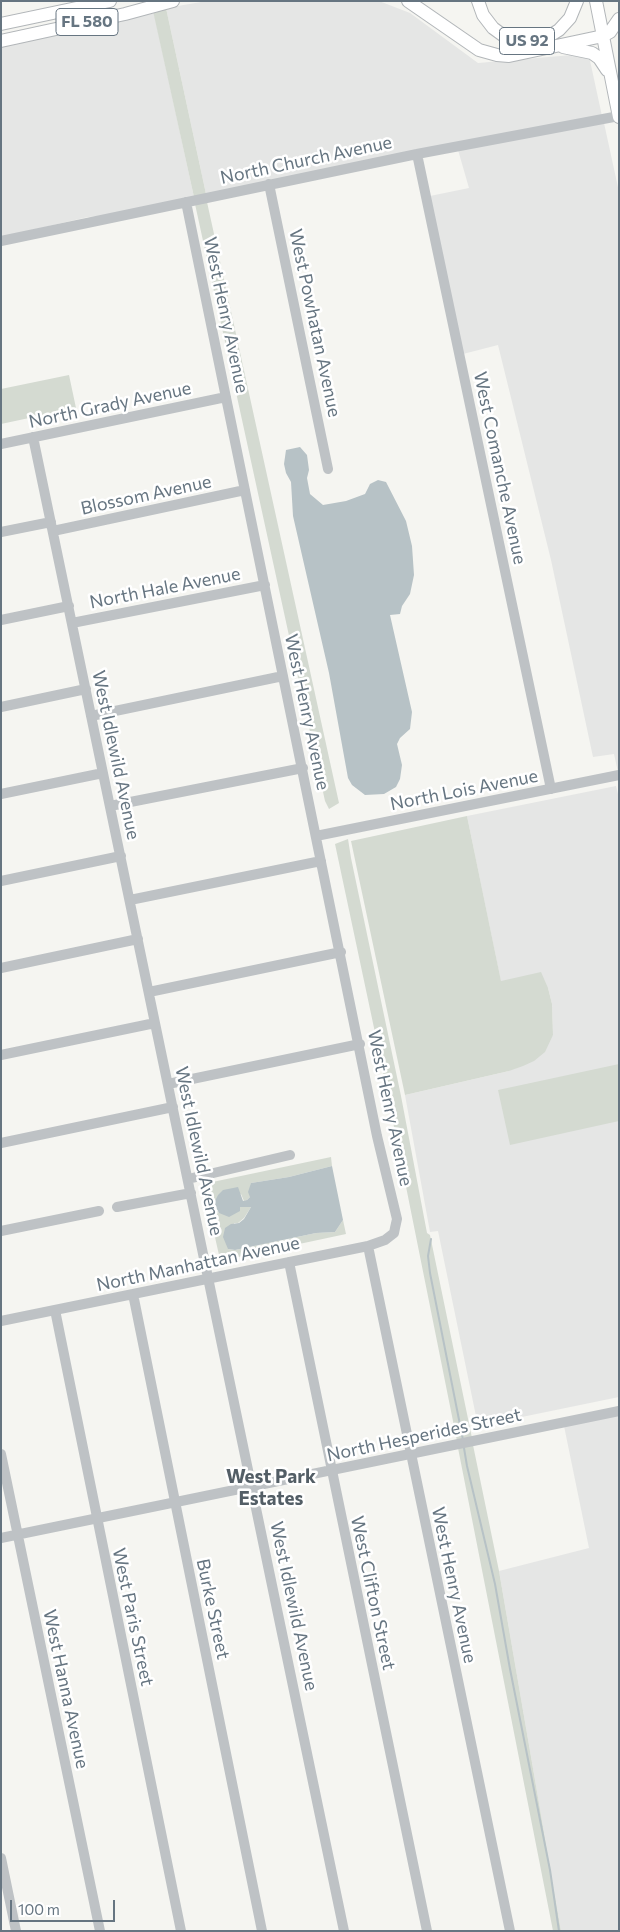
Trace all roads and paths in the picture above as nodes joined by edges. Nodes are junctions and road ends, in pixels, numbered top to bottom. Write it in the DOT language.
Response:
graph roads {
  1 [pos="110,1"];
  2 [pos="140,1"];
  3 [pos="173,1"];
  4 [pos="408,1"];
  5 [pos="478,1"];
  6 [pos="577,1"];
  7 [pos="596,1"];
  8 [pos="80,9"];
  9 [pos="125,14"];
  10 [pos="619,19"];
  11 [pos="1,24"];
  12 [pos="603,36"];
  13 [pos="3,40"];
  14 [pos="558,46"];
  15 [pos="610,73"];
  16 [pos="619,117"];
  17 [pos="417,154"];
  18 [pos="269,184"];
  19 [pos="186,202"];
  20 [pos="1,241"];
  21 [pos="226,397"];
  22 [pos="33,437"];
  23 [pos="1,444"];
  24 [pos="328,469"];
  25 [pos="245,490"];
  26 [pos="52,526"];
  27 [pos="1,532"];
  28 [pos="265,585"];
  29 [pos="69,606"];
  30 [pos="1,620"];
  31 [pos="72,623"];
  32 [pos="284,676"];
  33 [pos="86,689"];
  34 [pos="1,707"];
  35 [pos="91,716"];
  36 [pos="302,768"];
  37 [pos="103,773"];
  38 [pos="619,775"];
  39 [pos="551,789"];
  40 [pos="1,794"];
  41 [pos="110,806"];
  42 [pos="316,836"];
  43 [pos="120,856"];
  44 [pos="321,861"];
  45 [pos="1,881"];
  46 [pos="130,900"];
  47 [pos="138,939"];
  48 [pos="341,952"];
  49 [pos="1,968"];
  50 [pos="149,992"];
  51 [pos="155,1023"];
  52 [pos="360,1044"];
  53 [pos="1,1055"];
  54 [pos="168,1084"];
  55 [pos="173,1108"];
  56 [pos="1,1143"];
  57 [pos="290,1155"];
  58 [pos="188,1178"];
  59 [pos="191,1193"];
  60 [pos="117,1207"];
  61 [pos="99,1211"];
  62 [pos="395,1228"];
  63 [pos="1,1231"];
  64 [pos="368,1246"];
  65 [pos="289,1262"];
  66 [pos="208,1278"];
  67 [pos="133,1294"];
  68 [pos="55,1310"];
  69 [pos="1,1321"];
  70 [pos="619,1411"];
  71 [pos="1,1454"];
  72 [pos="410,1455"];
  73 [pos="331,1471"];
  74 [pos="253,1486"];
  75 [pos="175,1503"];
  76 [pos="96,1518"];
  77 [pos="18,1534"];
  78 [pos="1,1538"];
  79 [pos="1,1858"];
  80 [pos="16,1931"];
  81 [pos="100,1931"];
  82 [pos="181,1931"];
  83 [pos="262,1931"];
  84 [pos="344,1931"];
  85 [pos="427,1931"];
  86 [pos="510,1931"];
  1 -- 8 [label="main road, FL 580"];
  2 -- 9 [label="main road"];
  3 -- 9 [label="main road, FL 580"];
  4 -- 14 [label="main road"];
  5 -- 6 [label="main road, US 92"];
  7 -- 12 [label="main road"];
  8 -- 11 [label="main road, FL 580"];
  8 -- 13 [label="main road"];
  9 -- 13 [label="main road, FL 580"];
  10 -- 12 [label="main road"];
  12 -- 14 [label="main road"];
  12 -- 15 [label="main road"];
  14 -- 15 [label="main road"];
  15 -- 16 [label="main road"];
  16 -- 17 [label="street, North Church Avenue"];
  17 -- 18 [label="street, North Church Avenue"];
  17 -- 39 [label="street, West Comanche Avenue"];
  18 -- 19 [label="street, North Church Avenue"];
  18 -- 24 [label="street, West Powhatan Avenue"];
  19 -- 20 [label="street, North Church Avenue"];
  19 -- 21 [label="street, West Henry Avenue"];
  21 -- 22 [label="street, North Grady Avenue"];
  21 -- 25 [label="street, West Henry Avenue"];
  22 -- 23 [label="street, North Grady Avenue"];
  22 -- 26 [label="street, West Idlewild Avenue"];
  25 -- 26 [label="street, Blossom Avenue"];
  25 -- 28 [label="street, West Henry Avenue"];
  26 -- 27 [label="street, Blossom Avenue"];
  26 -- 29 [label="street, West Idlewild Avenue"];
  28 -- 31 [label="street, North Hale Avenue"];
  28 -- 32 [label="street, West Henry Avenue"];
  29 -- 30 [label="street, North Hale Avenue"];
  29 -- 31 [label="street, West Idlewild Avenue"];
  31 -- 33 [label="street, West Idlewild Avenue"];
  32 -- 35 [label="street"];
  32 -- 36 [label="street, West Henry Avenue"];
  33 -- 34 [label="street"];
  33 -- 35 [label="street, West Idlewild Avenue"];
  35 -- 37 [label="street, West Idlewild Avenue"];
  36 -- 41 [label="street"];
  36 -- 42 [label="street, West Henry Avenue"];
  37 -- 40 [label="street"];
  37 -- 41 [label="street, West Idlewild Avenue"];
  38 -- 39 [label="street, North Lois Avenue"];
  39 -- 42 [label="street, North Lois Avenue"];
  41 -- 43 [label="street, West Idlewild Avenue"];
  42 -- 44 [label="street, West Henry Avenue"];
  43 -- 45 [label="street"];
  43 -- 46 [label="street, West Idlewild Avenue"];
  44 -- 46 [label="street"];
  44 -- 48 [label="street, West Henry Avenue"];
  46 -- 47 [label="street, West Idlewild Avenue"];
  47 -- 49 [label="street"];
  47 -- 50 [label="street, West Idlewild Avenue"];
  48 -- 50 [label="street"];
  48 -- 52 [label="street, West Henry Avenue"];
  50 -- 51 [label="street, West Idlewild Avenue"];
  51 -- 53 [label="street"];
  51 -- 54 [label="street, West Idlewild Avenue"];
  52 -- 54 [label="street"];
  52 -- 62 [label="street, West Henry Avenue"];
  54 -- 55 [label="street, West Idlewild Avenue"];
  55 -- 56 [label="street"];
  55 -- 58 [label="street, West Idlewild Avenue"];
  57 -- 58 [label="street"];
  58 -- 59 [label="street, West Idlewild Avenue"];
  59 -- 60 [label="street"];
  59 -- 66 [label="street, West Idlewild Avenue"];
  61 -- 63 [label="street"];
  62 -- 64 [label="street, North Manhattan Avenue"];
  64 -- 65 [label="street, North Manhattan Avenue"];
  64 -- 72 [label="street, West Henry Avenue"];
  65 -- 66 [label="street, North Manhattan Avenue"];
  65 -- 73 [label="street, West Clifton Street"];
  66 -- 67 [label="street, North Manhattan Avenue"];
  66 -- 74 [label="street, West Idlewild Avenue"];
  67 -- 68 [label="street, North Manhattan Avenue"];
  67 -- 75 [label="street, Burke Street"];
  68 -- 69 [label="street, North Manhattan Avenue"];
  68 -- 76 [label="street, West Paris Street"];
  70 -- 72 [label="street, North Hesperides Street"];
  71 -- 77 [label="street, West Hanna Avenue"];
  72 -- 73 [label="street, North Hesperides Street"];
  72 -- 86 [label="street, West Henry Avenue"];
  73 -- 74 [label="street, North Hesperides Street"];
  73 -- 85 [label="street, West Clifton Street"];
  74 -- 75 [label="street, North Hesperides Street"];
  74 -- 84 [label="street, West Idlewild Avenue"];
  75 -- 76 [label="street, North Hesperides Street"];
  75 -- 83 [label="street, Burke Street"];
  76 -- 77 [label="street, North Hesperides Street"];
  76 -- 82 [label="street, West Paris Street"];
  77 -- 78 [label="street, North Hesperides Street"];
  77 -- 81 [label="street, West Hanna Avenue"];
  79 -- 80 [label="street"];
}
